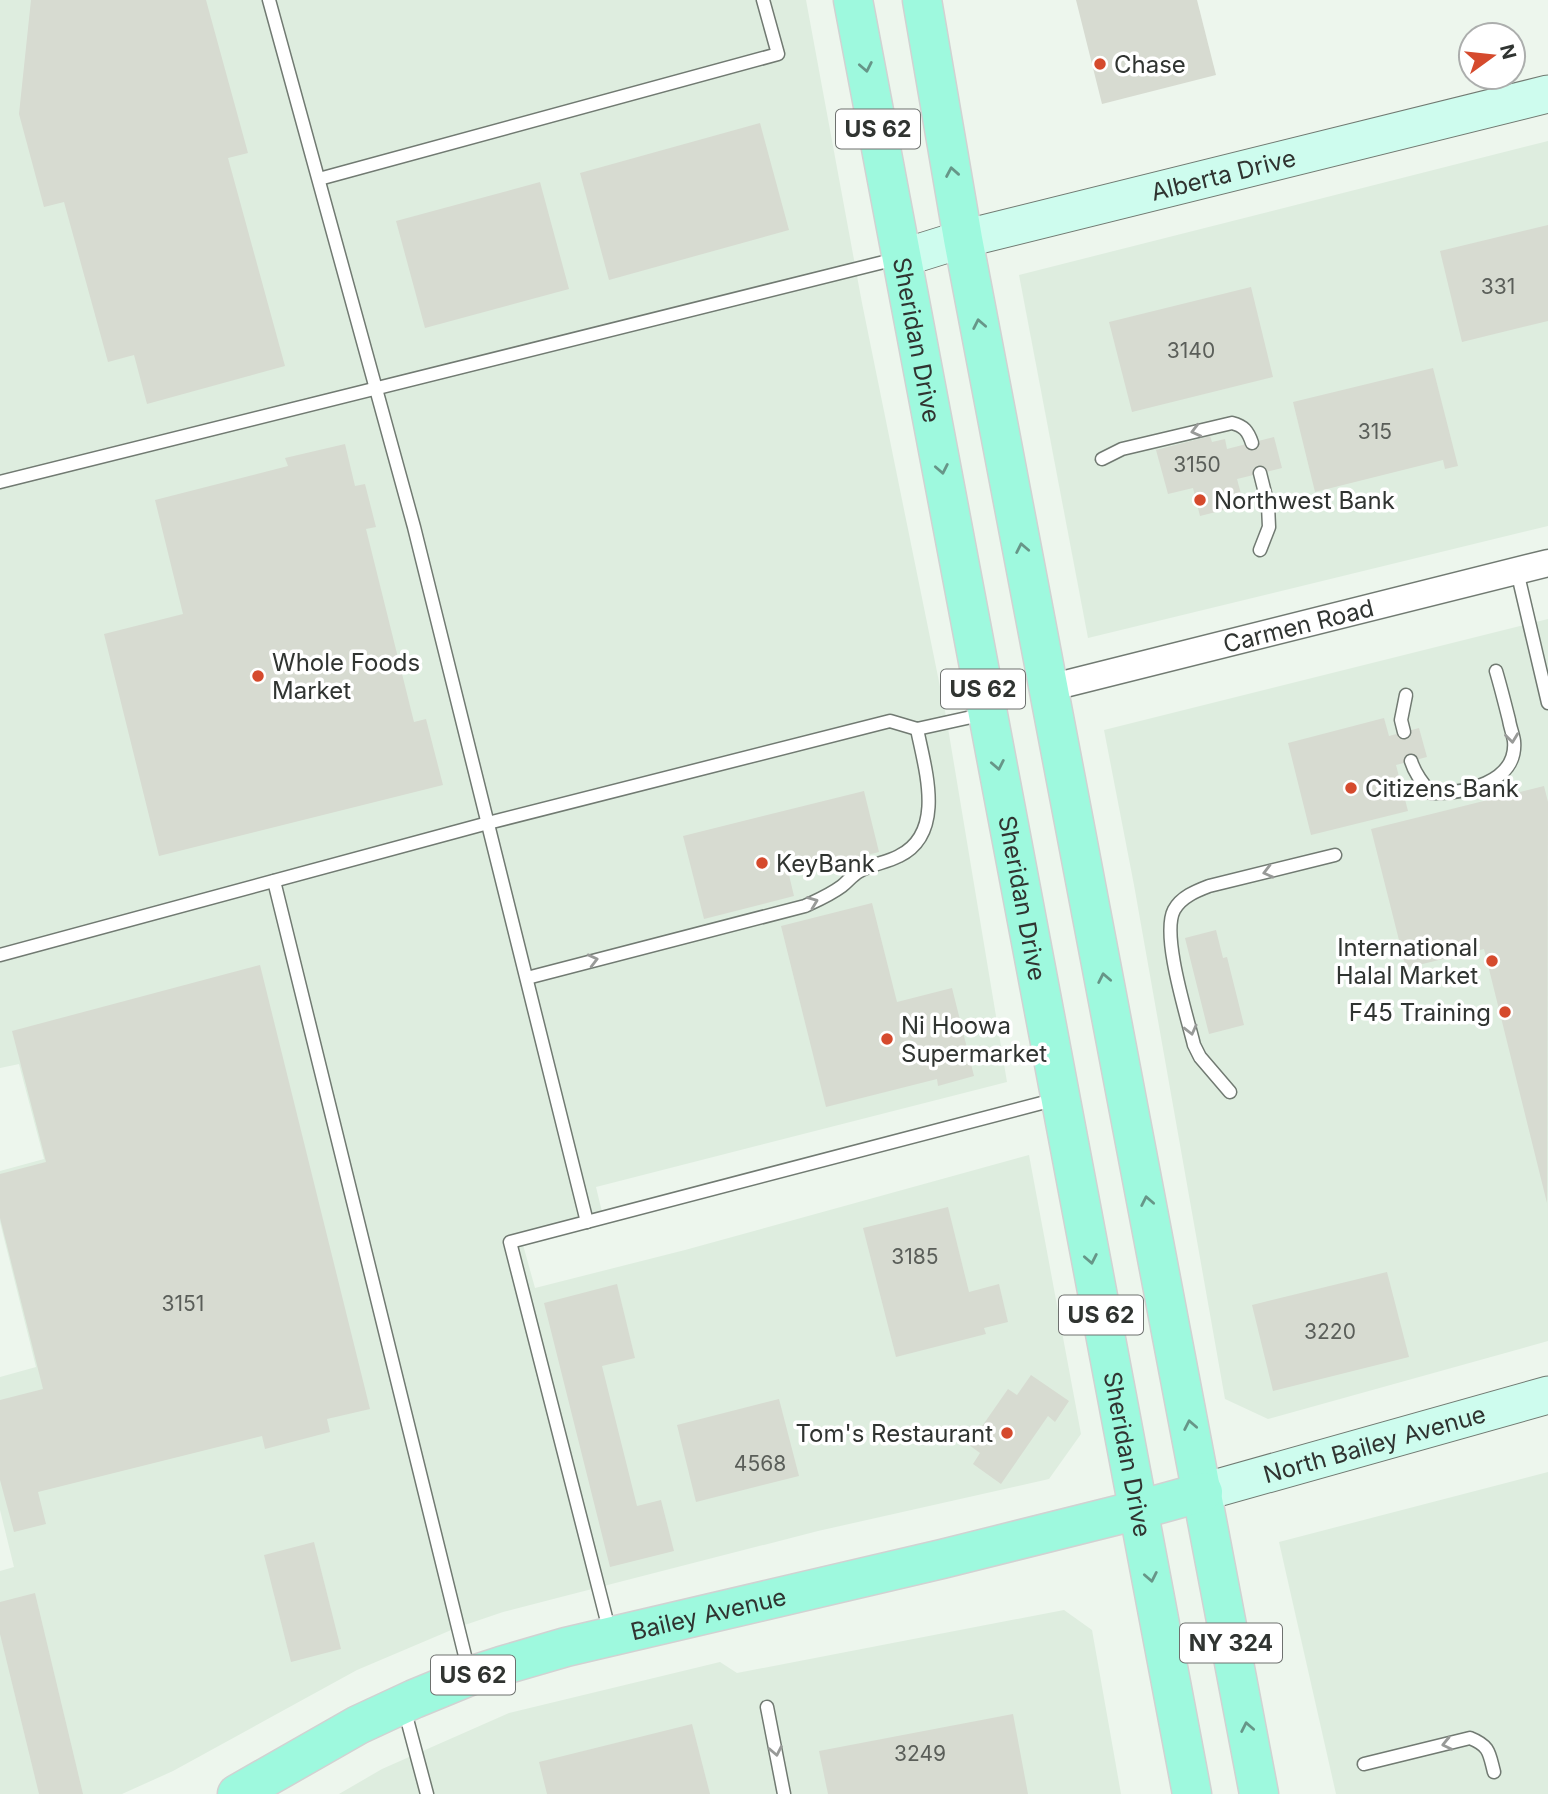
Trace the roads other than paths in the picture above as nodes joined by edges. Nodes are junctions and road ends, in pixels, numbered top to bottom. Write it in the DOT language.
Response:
graph roads {
  1 [pos="270,0"];
  2 [pos="763,0"];
  3 [pos="853,0"];
  4 [pos="922,0"];
  5 [pos="1548,94"];
  6 [pos="319,179"];
  7 [pos="963,239"];
  8 [pos="902,258"];
  9 [pos="377,388"];
  10 [pos="1252,443"];
  11 [pos="1102,459"];
  12 [pos="1260,473"];
  13 [pos="0,482"];
  14 [pos="1260,550"];
  15 [pos="1548,563"];
  16 [pos="1517,571"];
  17 [pos="1496,671"];
  18 [pos="1049,688"];
  19 [pos="1406,695"];
  20 [pos="1548,703"];
  21 [pos="988,713"];
  22 [pos="917,729"];
  23 [pos="1404,732"];
  24 [pos="1412,761"];
  25 [pos="488,823"];
  26 [pos="1335,855"];
  27 [pos="274,881"];
  28 [pos="0,955"];
  29 [pos="527,978"];
  30 [pos="1230,1092"];
  31 [pos="1061,1098"];
  32 [pos="587,1222"];
  33 [pos="1548,1395"];
  34 [pos="1203,1492"];
  35 [pos="1138,1510"];
  36 [pos="611,1636"];
  37 [pos="470,1676"];
  38 [pos="403,1704"];
  39 [pos="767,1707"];
  40 [pos="1364,1764"];
  41 [pos="1494,1772"];
  42 [pos="237,1794"];
  43 [pos="427,1794"];
  44 [pos="784,1794"];
  45 [pos="1192,1794"];
  46 [pos="1259,1794"];
  1 -- 6 [label="lane"];
  2 -- 6 [label="lane"];
  3 -- 8 [label="main road, Sheridan Drive / US 62, one-way"];
  7 -- 4 [label="main road, US 62, one-way"];
  5 -- 7 [label="street, Alberta Drive"];
  6 -- 9 [label="lane"];
  7 -- 8 [label="street, Alberta Drive"];
  18 -- 7 [label="main road, US 62, one-way"];
  8 -- 9 [label="lane"];
  8 -- 21 [label="main road, Sheridan Drive / US 62, one-way"];
  9 -- 13 [label="lane"];
  9 -- 25 [label="lane"];
  10 -- 11 [label="lane, one-way"];
  12 -- 14 [label="lane"];
  15 -- 16 [label="street, Carmen Road"];
  16 -- 18 [label="street, Carmen Road"];
  16 -- 20 [label="lane"];
  17 -- 24 [label="lane, one-way"];
  34 -- 18 [label="main road, US 62, one-way"];
  19 -- 23 [label="lane"];
  21 -- 22 [label="lane"];
  21 -- 31 [label="main road, Sheridan Drive / US 62, one-way"];
  22 -- 25 [label="lane"];
  29 -- 22 [label="lane, one-way"];
  25 -- 27 [label="lane"];
  25 -- 29 [label="lane"];
  26 -- 30 [label="lane, one-way"];
  27 -- 28 [label="lane"];
  27 -- 37 [label="lane"];
  29 -- 32 [label="lane"];
  31 -- 32 [label="lane"];
  31 -- 35 [label="main road, Sheridan Drive / US 62, one-way"];
  32 -- 36 [label="lane"];
  33 -- 34 [label="street, North Bailey Avenue"];
  34 -- 35 [label="main road, Bailey Avenue / US 62"];
  46 -- 34 [label="main road, NY 324, one-way"];
  35 -- 36 [label="main road, Bailey Avenue / US 62"];
  35 -- 45 [label="main road, Sheridan Drive / NY 324, one-way"];
  36 -- 37 [label="main road, Bailey Avenue / US 62"];
  37 -- 38 [label="main road, Bailey Avenue / US 62"];
  38 -- 42 [label="main road, Bailey Avenue / US 62"];
  38 -- 43 [label="lane"];
  39 -- 44 [label="lane, one-way"];
  41 -- 40 [label="lane, one-way"];
}
